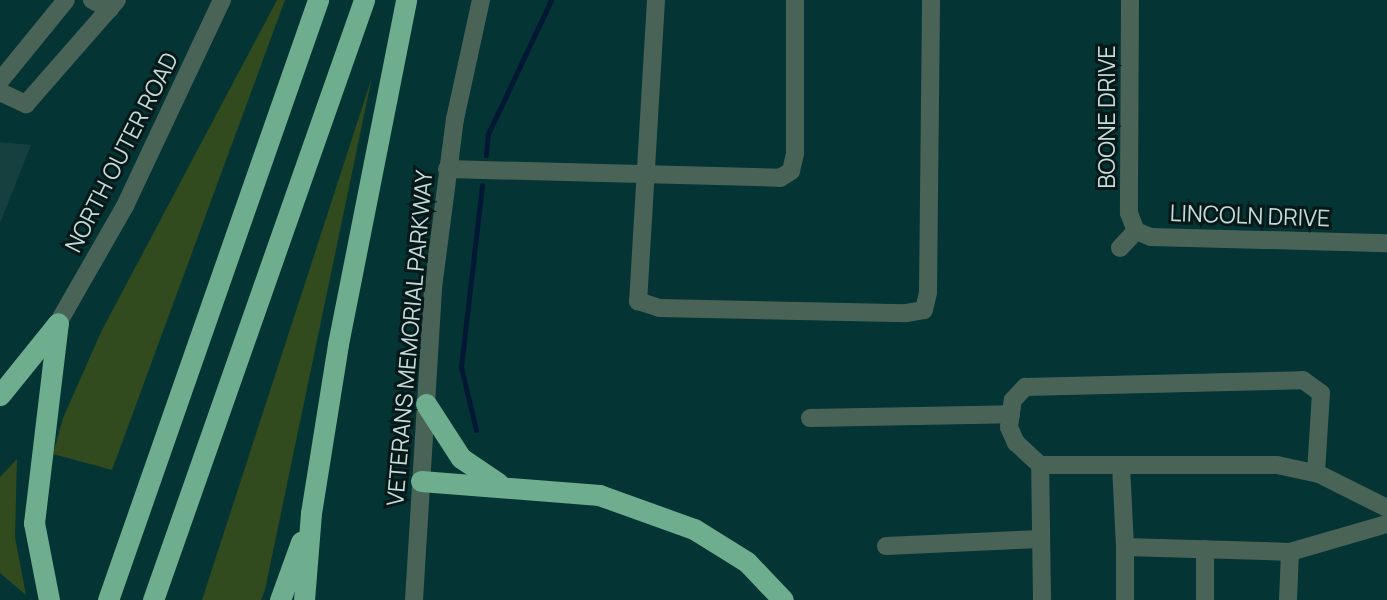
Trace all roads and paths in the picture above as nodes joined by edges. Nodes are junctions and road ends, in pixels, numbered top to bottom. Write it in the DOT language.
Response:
graph roads {
  1 [pos="66,0"];
  2 [pos="92,0"];
  3 [pos="222,0"];
  4 [pos="318,0"];
  5 [pos="364,0"];
  6 [pos="405,0"];
  7 [pos="481,0"];
  8 [pos="656,0"];
  9 [pos="795,0"];
  10 [pos="931,0"];
  11 [pos="1130,0"];
  12 [pos="113,5"];
  13 [pos="0,81"];
  14 [pos="0,92"];
  15 [pos="447,169"];
  16 [pos="641,177"];
  17 [pos="1136,231"];
  18 [pos="1387,243"];
  19 [pos="1120,248"];
  20 [pos="58,323"];
  21 [pos="0,395"];
  22 [pos="426,404"];
  23 [pos="1011,414"];
  24 [pos="810,418"];
  25 [pos="1040,464"];
  26 [pos="1121,465"];
  27 [pos="1316,473"];
  28 [pos="421,481"];
  29 [pos="503,486"];
  30 [pos="1387,508"];
  31 [pos="311,513"];
  32 [pos="1387,524"];
  33 [pos="1041,539"];
  34 [pos="886,546"];
  35 [pos="1125,547"];
  36 [pos="1205,550"];
  37 [pos="1290,552"];
  38 [pos="49,600"];
  39 [pos="108,600"];
  40 [pos="153,600"];
  41 [pos="280,600"];
  42 [pos="304,600"];
  43 [pos="414,600"];
  44 [pos="783,600"];
  45 [pos="1042,600"];
  46 [pos="1125,600"];
  47 [pos="1205,600"];
  48 [pos="1288,600"];
  1 -- 13 [label="street"];
  2 -- 12 [label="street"];
  3 -- 20 [label="street, NORTH OUTER ROAD"];
  4 -- 39 [label="highway"];
  5 -- 40 [label="highway"];
  6 -- 31 [label="highway"];
  7 -- 15 [label="street, VETERANS MEMORIAL PARKWAY"];
  8 -- 16 [label="street"];
  9 -- 16 [label="street"];
  10 -- 16 [label="street"];
  11 -- 17 [label="street, BOONE DRIVE"];
  12 -- 14 [label="street"];
  15 -- 16 [label="street"];
  15 -- 22 [label="street, VETERANS MEMORIAL PARKWAY"];
  17 -- 18 [label="street, LINCOLN DRIVE"];
  17 -- 19 [label="street"];
  20 -- 21 [label="highway"];
  20 -- 38 [label="highway"];
  22 -- 28 [label="street, VETERANS MEMORIAL PARKWAY"];
  22 -- 29 [label="highway"];
  23 -- 24 [label="street"];
  23 -- 25 [label="street"];
  23 -- 27 [label="street"];
  25 -- 26 [label="street"];
  25 -- 33 [label="street"];
  26 -- 27 [label="street"];
  26 -- 35 [label="street"];
  27 -- 30 [label="street"];
  28 -- 29 [label="highway"];
  28 -- 43 [label="street, VETERANS MEMORIAL PARKWAY"];
  29 -- 44 [label="highway"];
  31 -- 41 [label="highway"];
  31 -- 42 [label="highway"];
  32 -- 37 [label="street"];
  33 -- 34 [label="street"];
  33 -- 45 [label="street"];
  35 -- 36 [label="street"];
  35 -- 46 [label="street"];
  36 -- 37 [label="street"];
  36 -- 47 [label="street"];
  37 -- 48 [label="street"];
}
